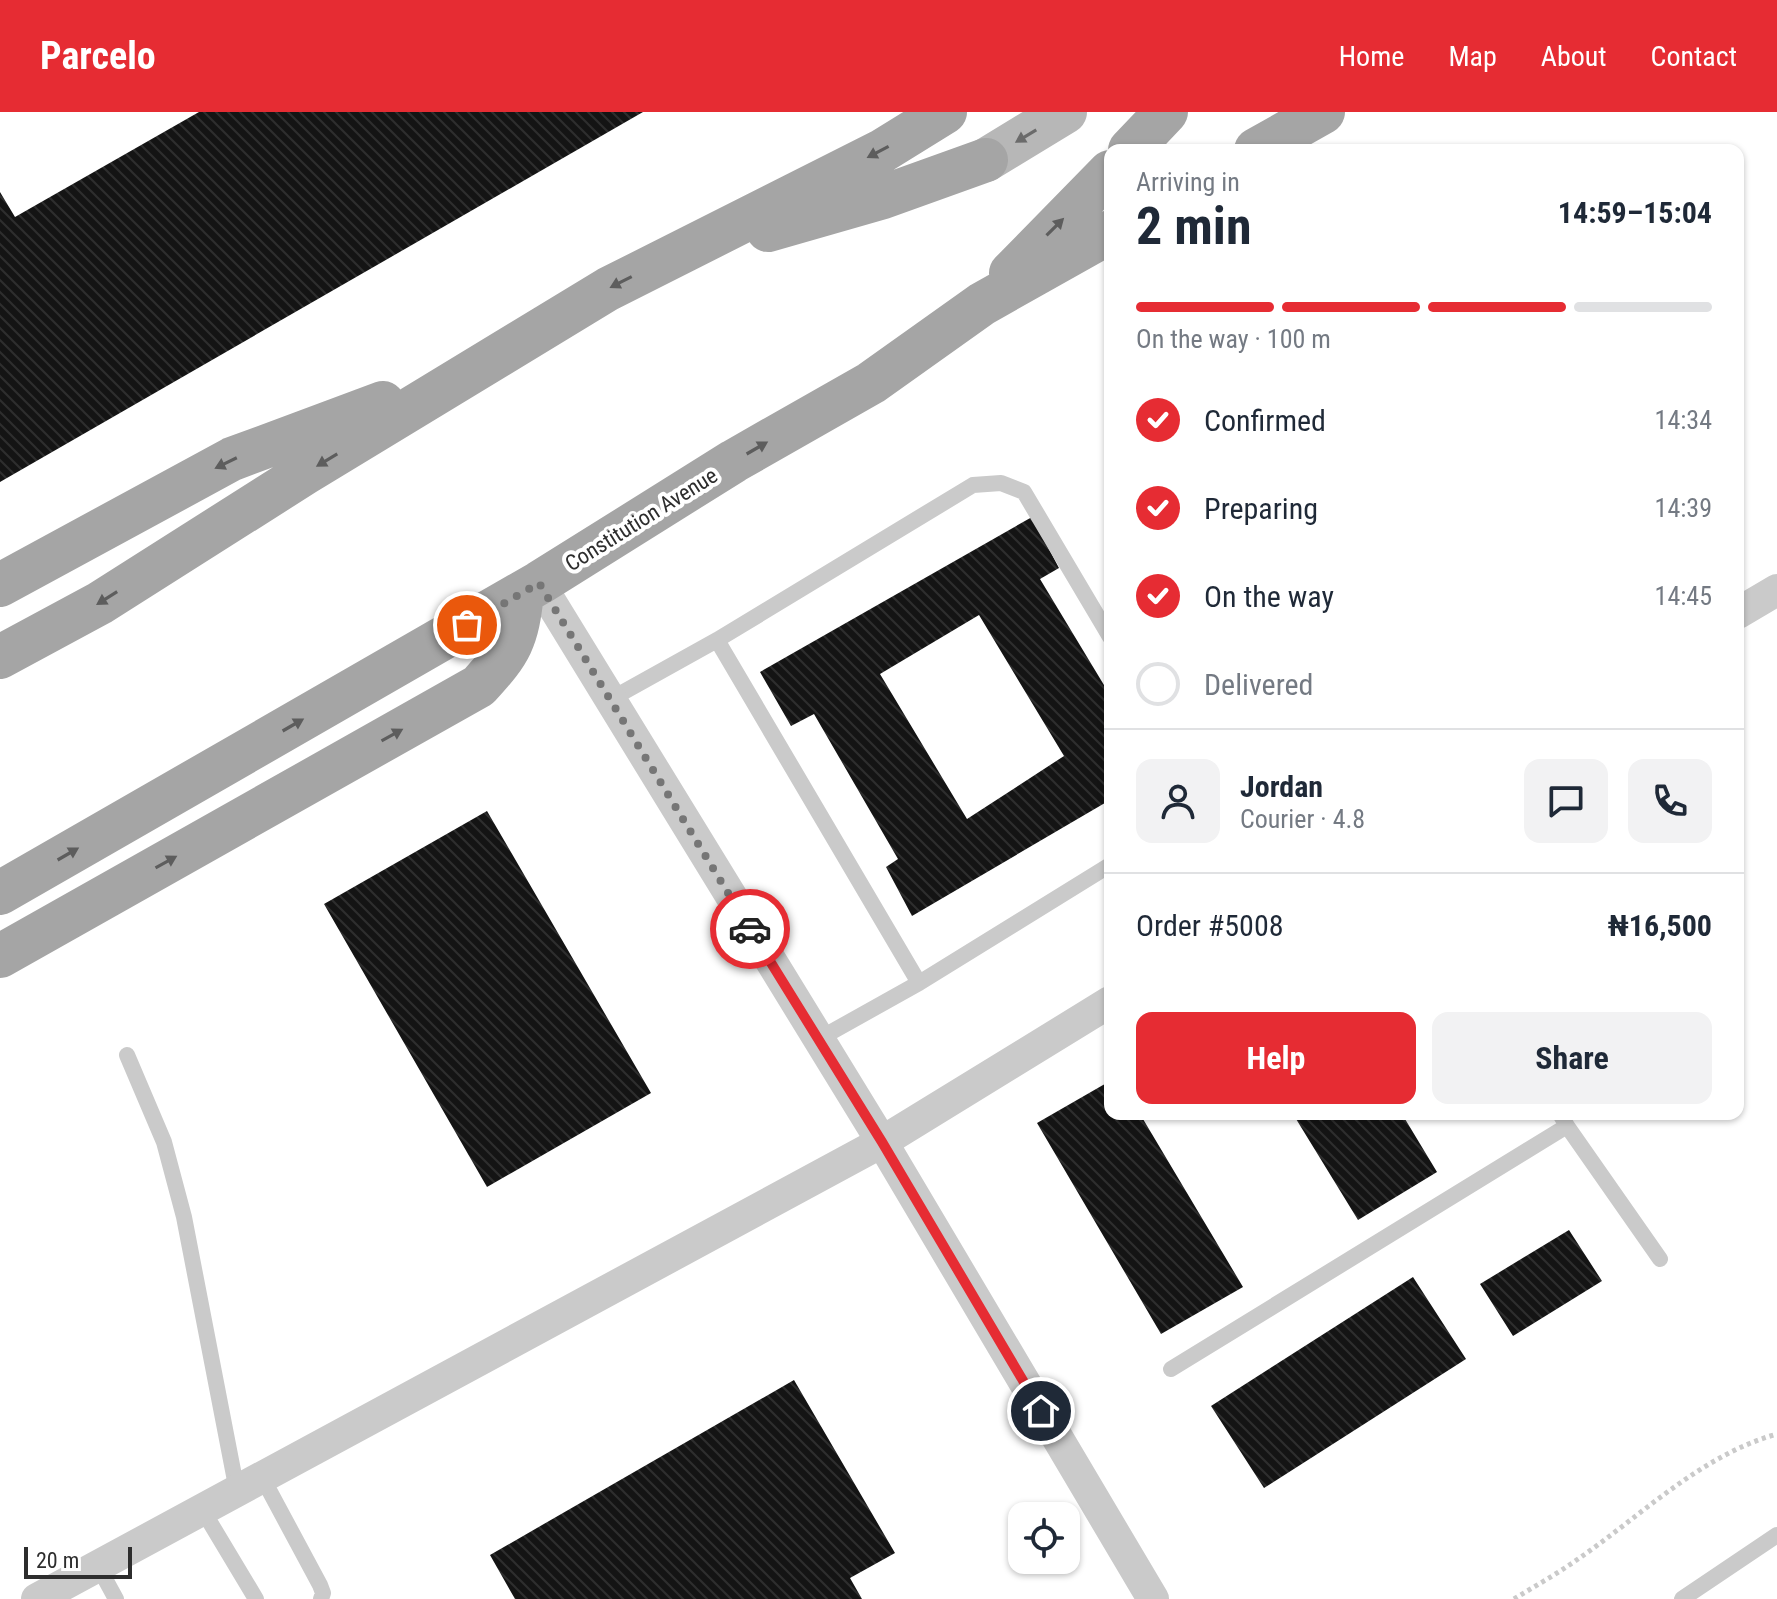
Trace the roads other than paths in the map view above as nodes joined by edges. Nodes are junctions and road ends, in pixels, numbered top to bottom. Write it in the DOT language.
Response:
graph roads {
  1 [pos="945,112"];
  2 [pos="1065,112"];
  3 [pos="1166,112"];
  4 [pos="1323,112"];
  5 [pos="1136,144"];
  6 [pos="1267,144"];
  7 [pos="1104,178"];
  8 [pos="1104,235"];
  9 [pos="682,251"];
  10 [pos="982,304"];
  11 [pos="483,366"];
  12 [pos="0,585"];
  13 [pos="530,588"];
  14 [pos="1777,590"];
  15 [pos="1744,609"];
  16 [pos="1104,627"];
  17 [pos="717,640"];
  18 [pos="0,657"];
  19 [pos="611,699"];
  20 [pos="1104,869"];
  21 [pos="0,893"];
  22 [pos="0,956"];
  23 [pos="919,983"];
  24 [pos="1104,1006"];
  25 [pos="817,1040"];
  26 [pos="127,1055"];
  27 [pos="1564,1120"];
  28 [pos="882,1142"];
  29 [pos="1660,1259"];
  30 [pos="1171,1369"];
  31 [pos="250,1484"];
  32 [pos="202,1509"];
  33 [pos="1777,1535"];
  34 [pos="98,1566"];
  35 [pos="37,1599"];
  36 [pos="116,1599"];
  37 [pos="256,1599"];
  38 [pos="321,1599"];
  39 [pos="1153,1599"];
  40 [pos="1682,1599"];
  1 -- 9 [label="main road, one-way"];
  2 -- 9 [label="main road, one-way"];
  3 -- 5 [label="main road"];
  4 -- 6 [label="main road"];
  10 -- 7 [label="main road, one-way"];
  8 -- 10 [label="main road, Constitution Avenue"];
  9 -- 11 [label="main road, one-way"];
  13 -- 10 [label="main road, Constitution Avenue, one-way"];
  11 -- 12 [label="main road, one-way"];
  11 -- 18 [label="main road, one-way"];
  13 -- 19 [label="street"];
  21 -- 13 [label="main road, Constitution Avenue, one-way"];
  22 -- 13 [label="main road, one-way"];
  14 -- 15 [label="street"];
  16 -- 17 [label="lane"];
  17 -- 19 [label="lane"];
  17 -- 23 [label="lane"];
  19 -- 25 [label="street"];
  20 -- 23 [label="lane"];
  23 -- 25 [label="lane"];
  24 -- 28 [label="street"];
  25 -- 28 [label="street"];
  26 -- 31 [label="lane"];
  27 -- 29 [label="lane"];
  27 -- 30 [label="lane"];
  28 -- 31 [label="street"];
  28 -- 39 [label="street"];
  31 -- 32 [label="street"];
  31 -- 38 [label="lane"];
  32 -- 34 [label="street"];
  32 -- 37 [label="lane"];
  33 -- 40 [label="lane"];
  34 -- 35 [label="street"];
  34 -- 36 [label="lane"];
}
